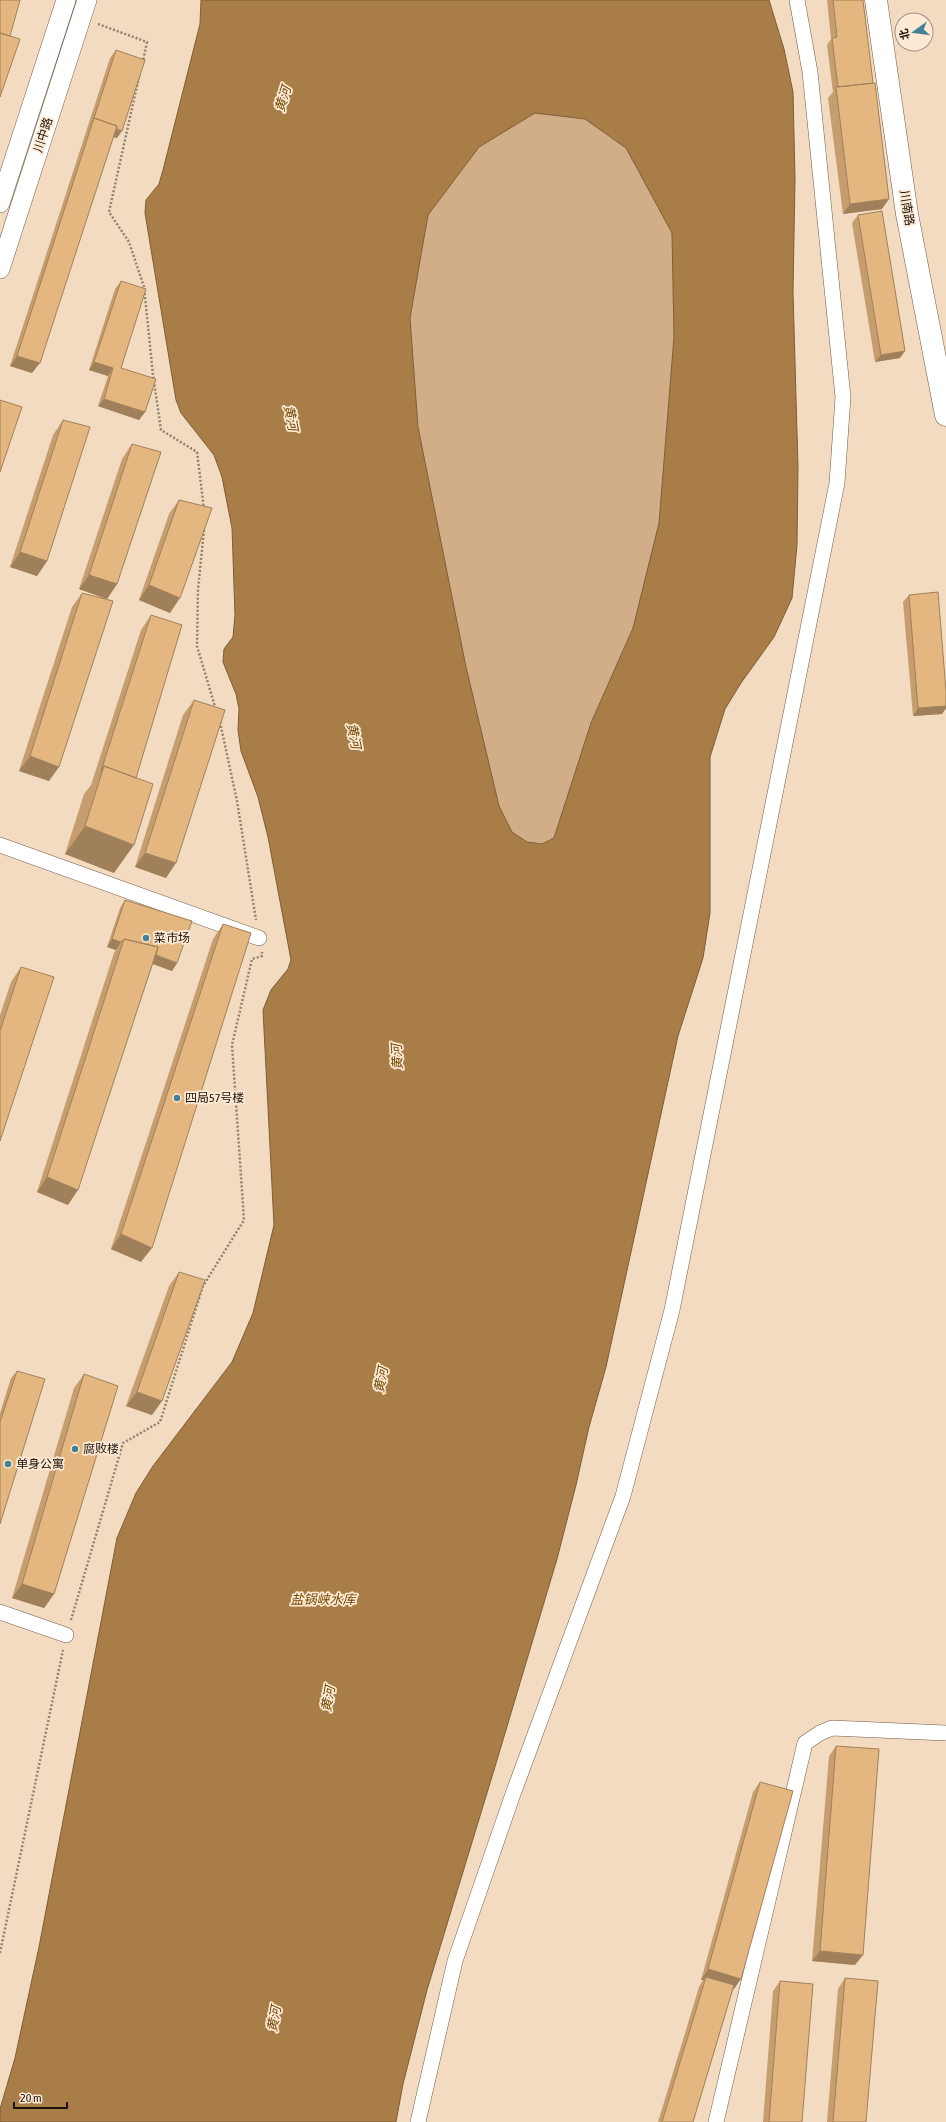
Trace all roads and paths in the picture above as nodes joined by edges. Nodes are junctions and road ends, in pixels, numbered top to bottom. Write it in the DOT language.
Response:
graph roads {
  1 [pos="66,0"];
  2 [pos="797,0"];
  3 [pos="876,0"];
  4 [pos="84,9"];
  5 [pos="142,65"];
  6 [pos="140,73"];
  7 [pos="0,203"];
  8 [pos="0,269"];
  9 [pos="940,355"];
  10 [pos="946,415"];
  11 [pos="205,516"];
  12 [pos="204,524"];
  13 [pos="217,712"];
  14 [pos="219,719"];
  15 [pos="0,844"];
  16 [pos="260,938"];
  17 [pos="0,1612"];
  18 [pos="66,1635"];
  19 [pos="946,1733"];
  20 [pos="0,1952"];
  21 [pos="418,2122"];
  22 [pos="716,2122"];
  1 -- 7 [label="street, 川中路"];
  2 -- 21 [label="street"];
  3 -- 9 [label="main road, 川南路"];
  4 -- 5 [label="path"];
  4 -- 8 [label="street, 川中路"];
  6 -- 11 [label="path"];
  9 -- 10 [label="main road, 川南路"];
  12 -- 13 [label="path"];
  14 -- 16 [label="path"];
  15 -- 16 [label="street"];
  16 -- 18 [label="path"];
  17 -- 18 [label="street"];
  18 -- 20 [label="path"];
  19 -- 22 [label="street"];
}
